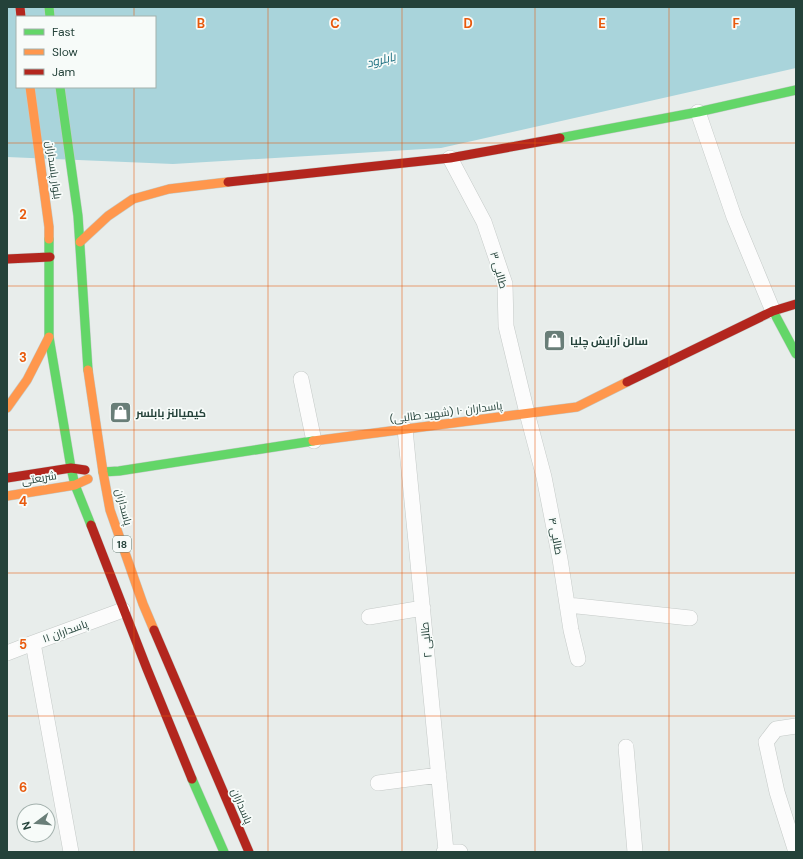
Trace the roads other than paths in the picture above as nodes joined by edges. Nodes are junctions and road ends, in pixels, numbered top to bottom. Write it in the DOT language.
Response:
graph roads {
  1 [pos="30,88"];
  2 [pos="60,88"];
  3 [pos="796,90"];
  4 [pos="698,112"];
  5 [pos="450,158"];
  6 [pos="78,216"];
  7 [pos="80,242"];
  8 [pos="50,257"];
  9 [pos="7,259"];
  10 [pos="796,304"];
  11 [pos="773,311"];
  12 [pos="49,337"];
  13 [pos="796,354"];
  14 [pos="301,379"];
  15 [pos="7,408"];
  16 [pos="527,413"];
  17 [pos="405,429"];
  18 [pos="314,441"];
  19 [pos="71,468"];
  20 [pos="103,472"];
  21 [pos="7,478"];
  22 [pos="75,485"];
  23 [pos="7,496"];
  24 [pos="568,606"];
  25 [pos="423,608"];
  26 [pos="122,610"];
  27 [pos="369,617"];
  28 [pos="690,618"];
  29 [pos="32,643"];
  30 [pos="7,653"];
  31 [pos="578,659"];
  32 [pos="796,726"];
  33 [pos="626,747"];
  34 [pos="439,775"];
  35 [pos="378,783"];
  36 [pos="71,852"];
  37 [pos="224,852"];
  38 [pos="249,852"];
  39 [pos="450,852"];
  40 [pos="635,852"];
  41 [pos="796,852"];
  1 -- 8 [label="main road, بلوار پاسداران"];
  2 -- 6 [label="main road, بلوار پاسداران"];
  3 -- 4 [label="main road"];
  4 -- 5 [label="main road"];
  4 -- 11 [label="street"];
  5 -- 7 [label="main road"];
  5 -- 16 [label="street, طالبی ۳"];
  6 -- 7 [label="main road, پاسداران / 18"];
  7 -- 20 [label="main road, پاسداران / 18"];
  8 -- 9 [label="main road"];
  8 -- 12 [label="main road, 18"];
  10 -- 11 [label="main road, پاسداران ۱۰ (شهید طالبی)"];
  11 -- 13 [label="main road"];
  11 -- 16 [label="main road, پاسداران ۱۰ (شهید طالبی)"];
  12 -- 15 [label="main road"];
  12 -- 19 [label="main road, 18"];
  14 -- 18 [label="street"];
  16 -- 17 [label="main road, پاسداران ۱۰ (شهید طالبی)"];
  16 -- 24 [label="street, طالبی ۴"];
  17 -- 18 [label="main road, پاسداران ۱۰ (شهید طالبی)"];
  17 -- 25 [label="street, طالبی ۲"];
  18 -- 20 [label="main road, پاسداران ۱۰ (شهید طالبی)"];
  19 -- 20 [label="main road, شریعتی"];
  19 -- 21 [label="main road, شریعتی"];
  19 -- 22 [label="main road, 18"];
  20 -- 22 [label="main road, شریعتی"];
  20 -- 38 [label="main road, پاسداران / 18"];
  22 -- 23 [label="main road, شریعتی"];
  22 -- 26 [label="main road, 18"];
  24 -- 28 [label="street"];
  24 -- 31 [label="street, طالبی ۴"];
  25 -- 27 [label="street"];
  25 -- 34 [label="street, طالبی ۲"];
  26 -- 29 [label="street, پاسداران ۱۱"];
  26 -- 37 [label="main road, 18"];
  29 -- 30 [label="street, پاسداران ۱۱"];
  29 -- 36 [label="street"];
  32 -- 41 [label="street"];
  33 -- 40 [label="street"];
  34 -- 35 [label="street"];
  34 -- 39 [label="street, طالبی ۲"];
}
